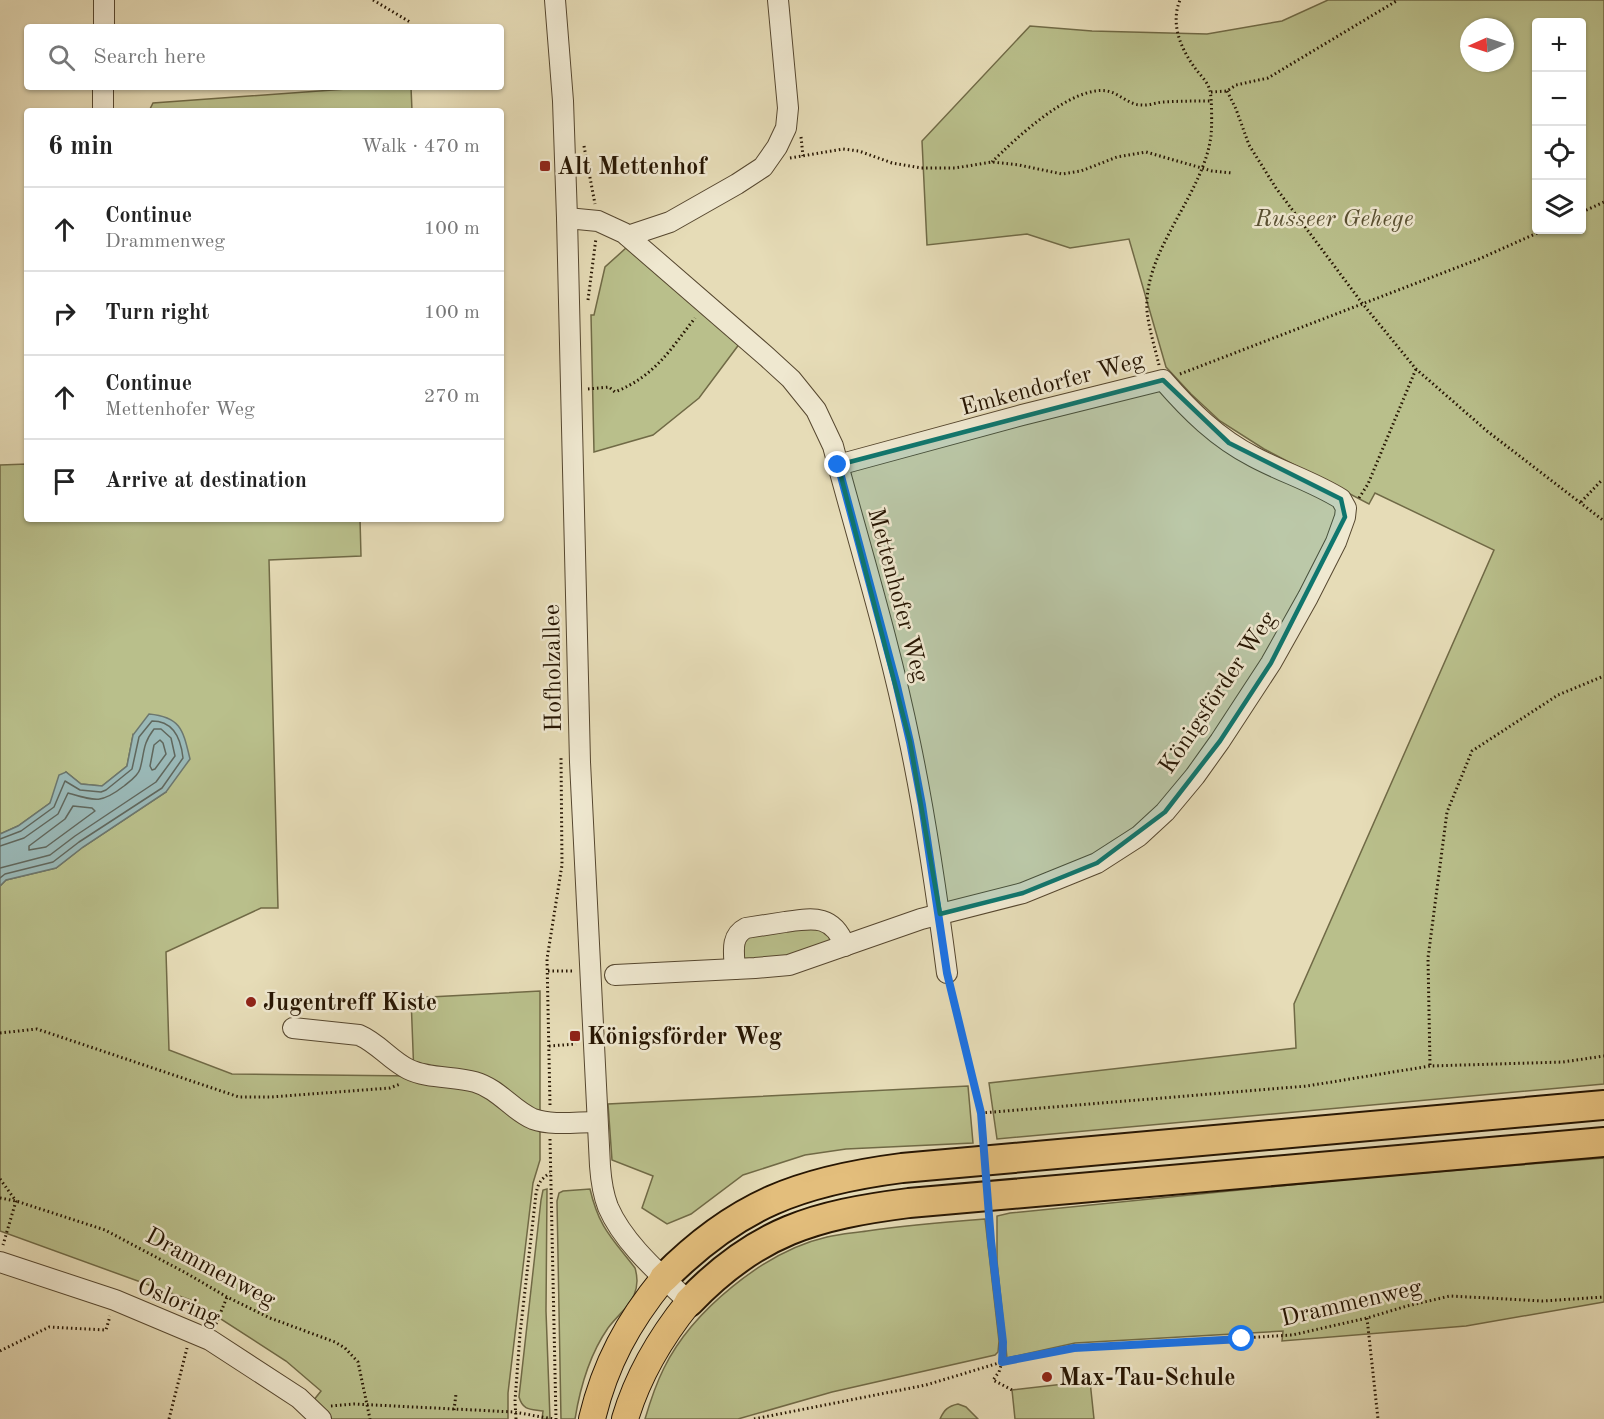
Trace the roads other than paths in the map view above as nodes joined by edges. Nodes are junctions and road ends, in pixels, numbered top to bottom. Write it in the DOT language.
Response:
graph roads {
  1 [pos="104,0"];
  2 [pos="555,0"];
  3 [pos="778,0"];
  4 [pos="104,24"];
  5 [pos="103,90"];
  6 [pos="103,108"];
  7 [pos="567,218"];
  8 [pos="628,236"];
  9 [pos="838,465"];
  10 [pos="1346,508"];
  11 [pos="940,914"];
  12 [pos="845,946"];
  13 [pos="735,969"];
  14 [pos="947,973"];
  15 [pos="615,975"];
  16 [pos="293,1028"];
  17 [pos="1604,1106"];
  18 [pos="597,1122"];
  19 [pos="1604,1142"];
  20 [pos="1,1257"];
  21 [pos="664,1278"];
  22 [pos="689,1302"];
  23 [pos="316,1414"];
  24 [pos="592,1419"];
  25 [pos="625,1419"];
  1 -- 4 [label="street"];
  2 -- 7 [label="street, Hofholzallee"];
  3 -- 8 [label="street"];
  5 -- 6 [label="street"];
  7 -- 8 [label="street, Mettenhofer Weg"];
  7 -- 18 [label="street, Hofholzallee"];
  8 -- 9 [label="street, Mettenhofer Weg"];
  9 -- 10 [label="street, Emkendorfer Weg"];
  9 -- 11 [label="street, Mettenhofer Weg"];
  10 -- 11 [label="street, Königsförder Weg"];
  11 -- 12 [label="street, Königsförder Weg"];
  11 -- 14 [label="street, Mettenhofer Weg"];
  12 -- 13 [label="street, Königsförder Weg"];
  12 -- 13 [label="street"];
  13 -- 15 [label="street, Königsförder Weg"];
  16 -- 18 [label="street"];
  17 -- 21 [label="highway"];
  18 -- 21 [label="street, Hofholzallee"];
  19 -- 22 [label="highway"];
  20 -- 23 [label="street, Osloring"];
  21 -- 22 [label="street, Hofholzallee"];
  21 -- 24 [label="main road"];
  22 -- 25 [label="main road"];
}
